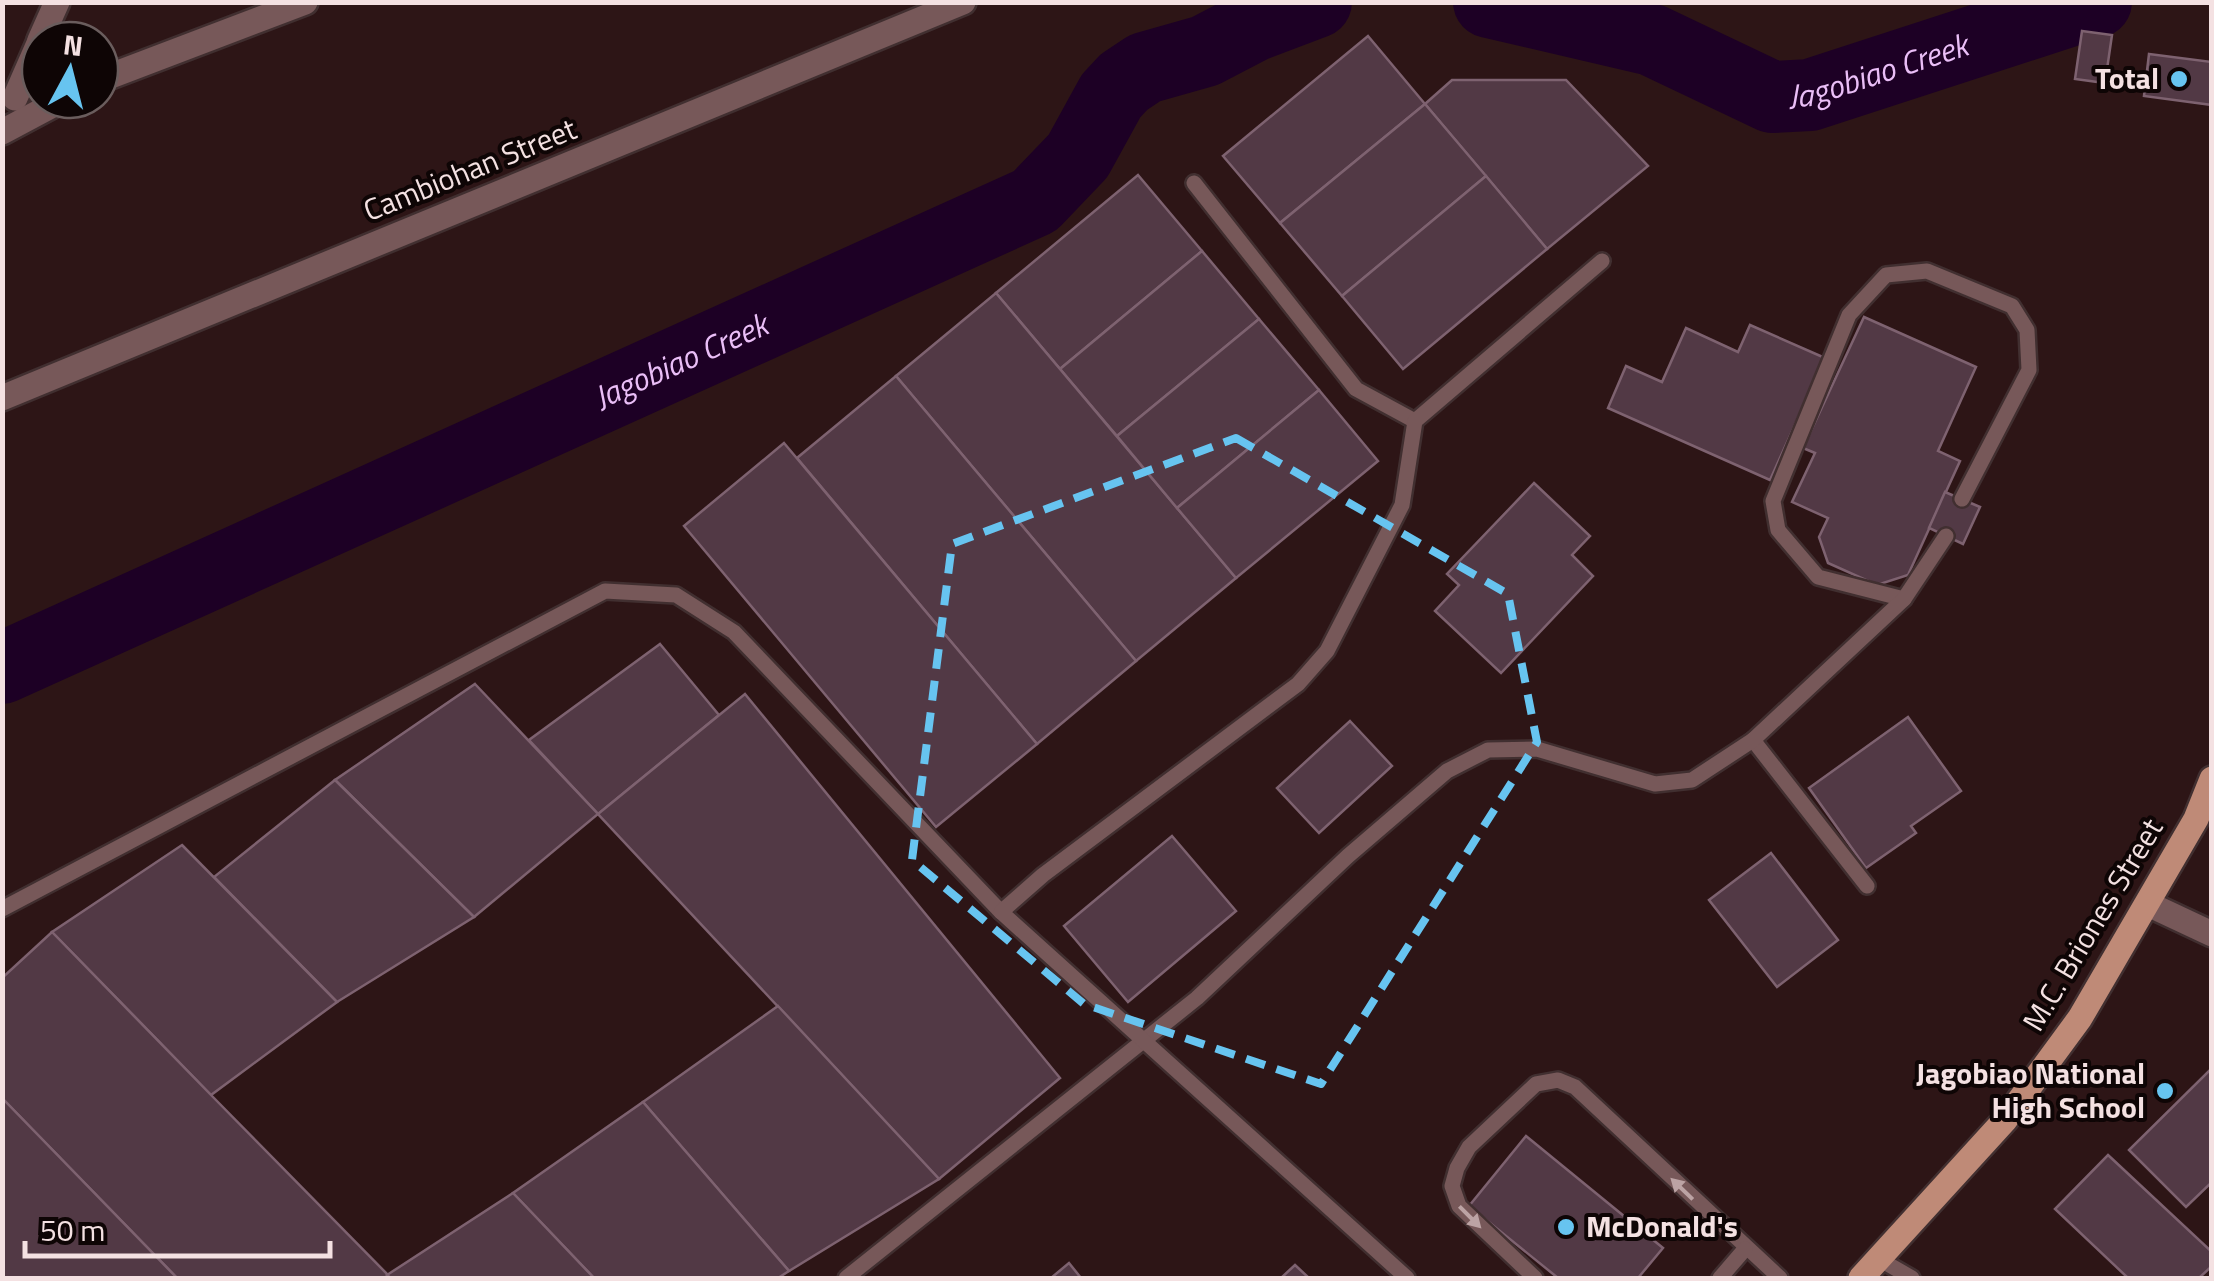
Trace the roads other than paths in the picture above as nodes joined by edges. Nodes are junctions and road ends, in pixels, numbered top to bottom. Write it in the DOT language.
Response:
graph roads {
  1 [pos="304,2"];
  2 [pos="964,2"];
  3 [pos="2,71"];
  4 [pos="120,72"];
  5 [pos="20,107"];
  6 [pos="20,110"];
  7 [pos="2,132"];
  8 [pos="1194,183"];
  9 [pos="1602,262"];
  10 [pos="2,398"];
  11 [pos="1415,421"];
  12 [pos="1962,499"];
  13 [pos="1946,536"];
  14 [pos="1904,599"];
  15 [pos="1753,740"];
  16 [pos="2212,780"];
  17 [pos="1868,886"];
  18 [pos="2148,904"];
  19 [pos="2,909"];
  20 [pos="1001,912"];
  21 [pos="2212,934"];
  22 [pos="1144,1042"];
  23 [pos="1745,1249"];
  24 [pos="1879,1258"];
  25 [pos="846,1278"];
  26 [pos="1407,1278"];
  27 [pos="1535,1278"];
  28 [pos="1720,1278"];
  29 [pos="1780,1278"];
  30 [pos="1860,1278"];
  31 [pos="1912,1278"];
  1 -- 4 [label="street"];
  2 -- 10 [label="street, Cambiohan Street"];
  3 -- 5 [label="street"];
  6 -- 7 [label="street"];
  8 -- 11 [label="lane"];
  9 -- 11 [label="lane"];
  11 -- 20 [label="lane"];
  12 -- 14 [label="lane"];
  13 -- 14 [label="lane"];
  14 -- 15 [label="lane"];
  15 -- 17 [label="lane"];
  15 -- 22 [label="lane"];
  16 -- 18 [label="main road, M.C. Briones Street"];
  18 -- 21 [label="street"];
  18 -- 24 [label="main road, M.C. Briones Street"];
  19 -- 20 [label="lane"];
  20 -- 22 [label="lane"];
  22 -- 25 [label="lane"];
  22 -- 26 [label="lane"];
  23 -- 27 [label="lane, one-way"];
  23 -- 28 [label="lane"];
  23 -- 29 [label="lane"];
  24 -- 30 [label="main road, M.C. Briones Street"];
  24 -- 31 [label="lane"];
}
